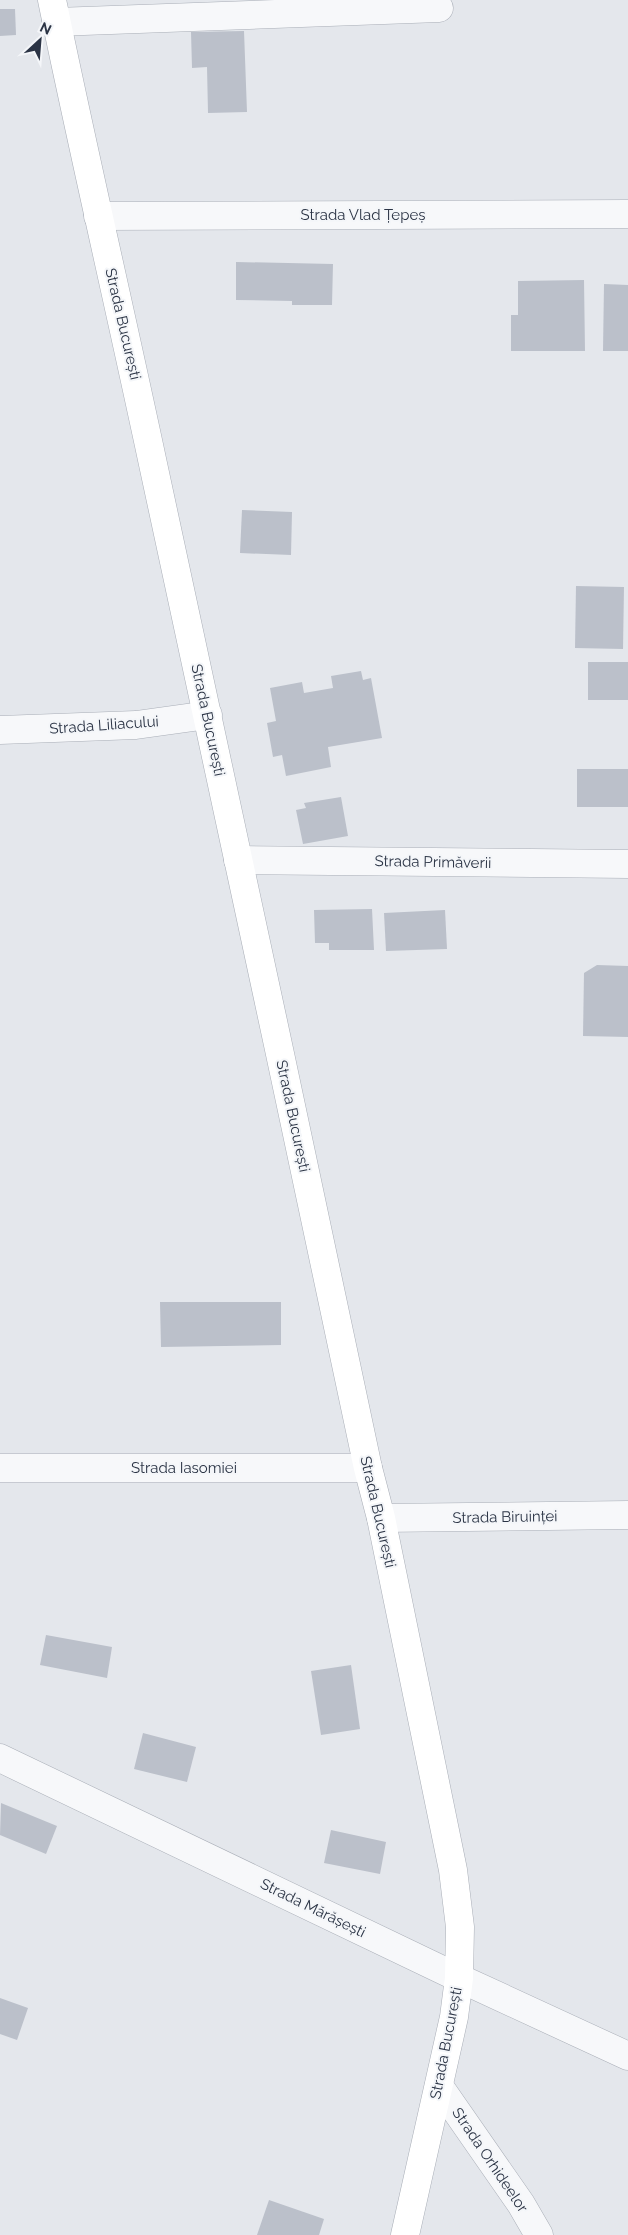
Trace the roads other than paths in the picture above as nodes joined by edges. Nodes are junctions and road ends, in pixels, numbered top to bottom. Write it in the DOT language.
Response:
graph roads {
  1 [pos="439,8"];
  2 [pos="54,11"];
  3 [pos="628,214"];
  4 [pos="98,216"];
  5 [pos="208,715"];
  6 [pos="0,730"];
  7 [pos="238,860"];
  8 [pos="628,864"];
  9 [pos="0,1468"];
  10 [pos="368,1468"];
  11 [pos="628,1515"];
  12 [pos="381,1518"];
  13 [pos="0,1758"];
  14 [pos="459,1978"];
  15 [pos="628,2056"];
  16 [pos="439,2086"];
  17 [pos="405,2235"];
  18 [pos="539,2235"];
  1 -- 2 [label="street"];
  2 -- 4 [label="main road, Strada București"];
  3 -- 4 [label="street, Strada Vlad Țepeș"];
  4 -- 5 [label="main road, Strada București"];
  5 -- 6 [label="street, Strada Liliacului"];
  5 -- 7 [label="main road, Strada București"];
  7 -- 8 [label="street, Strada Primăverii"];
  7 -- 10 [label="main road, Strada București"];
  9 -- 10 [label="street, Strada Iasomiei"];
  10 -- 12 [label="main road, Strada București"];
  11 -- 12 [label="street, Strada Biruinței"];
  12 -- 14 [label="main road, Strada București"];
  13 -- 14 [label="street, Strada Mărășești"];
  14 -- 15 [label="street, Strada Mărășești"];
  14 -- 16 [label="main road, Strada București"];
  16 -- 17 [label="main road, Strada București"];
  16 -- 18 [label="street, Strada Orhideelor"];
}
